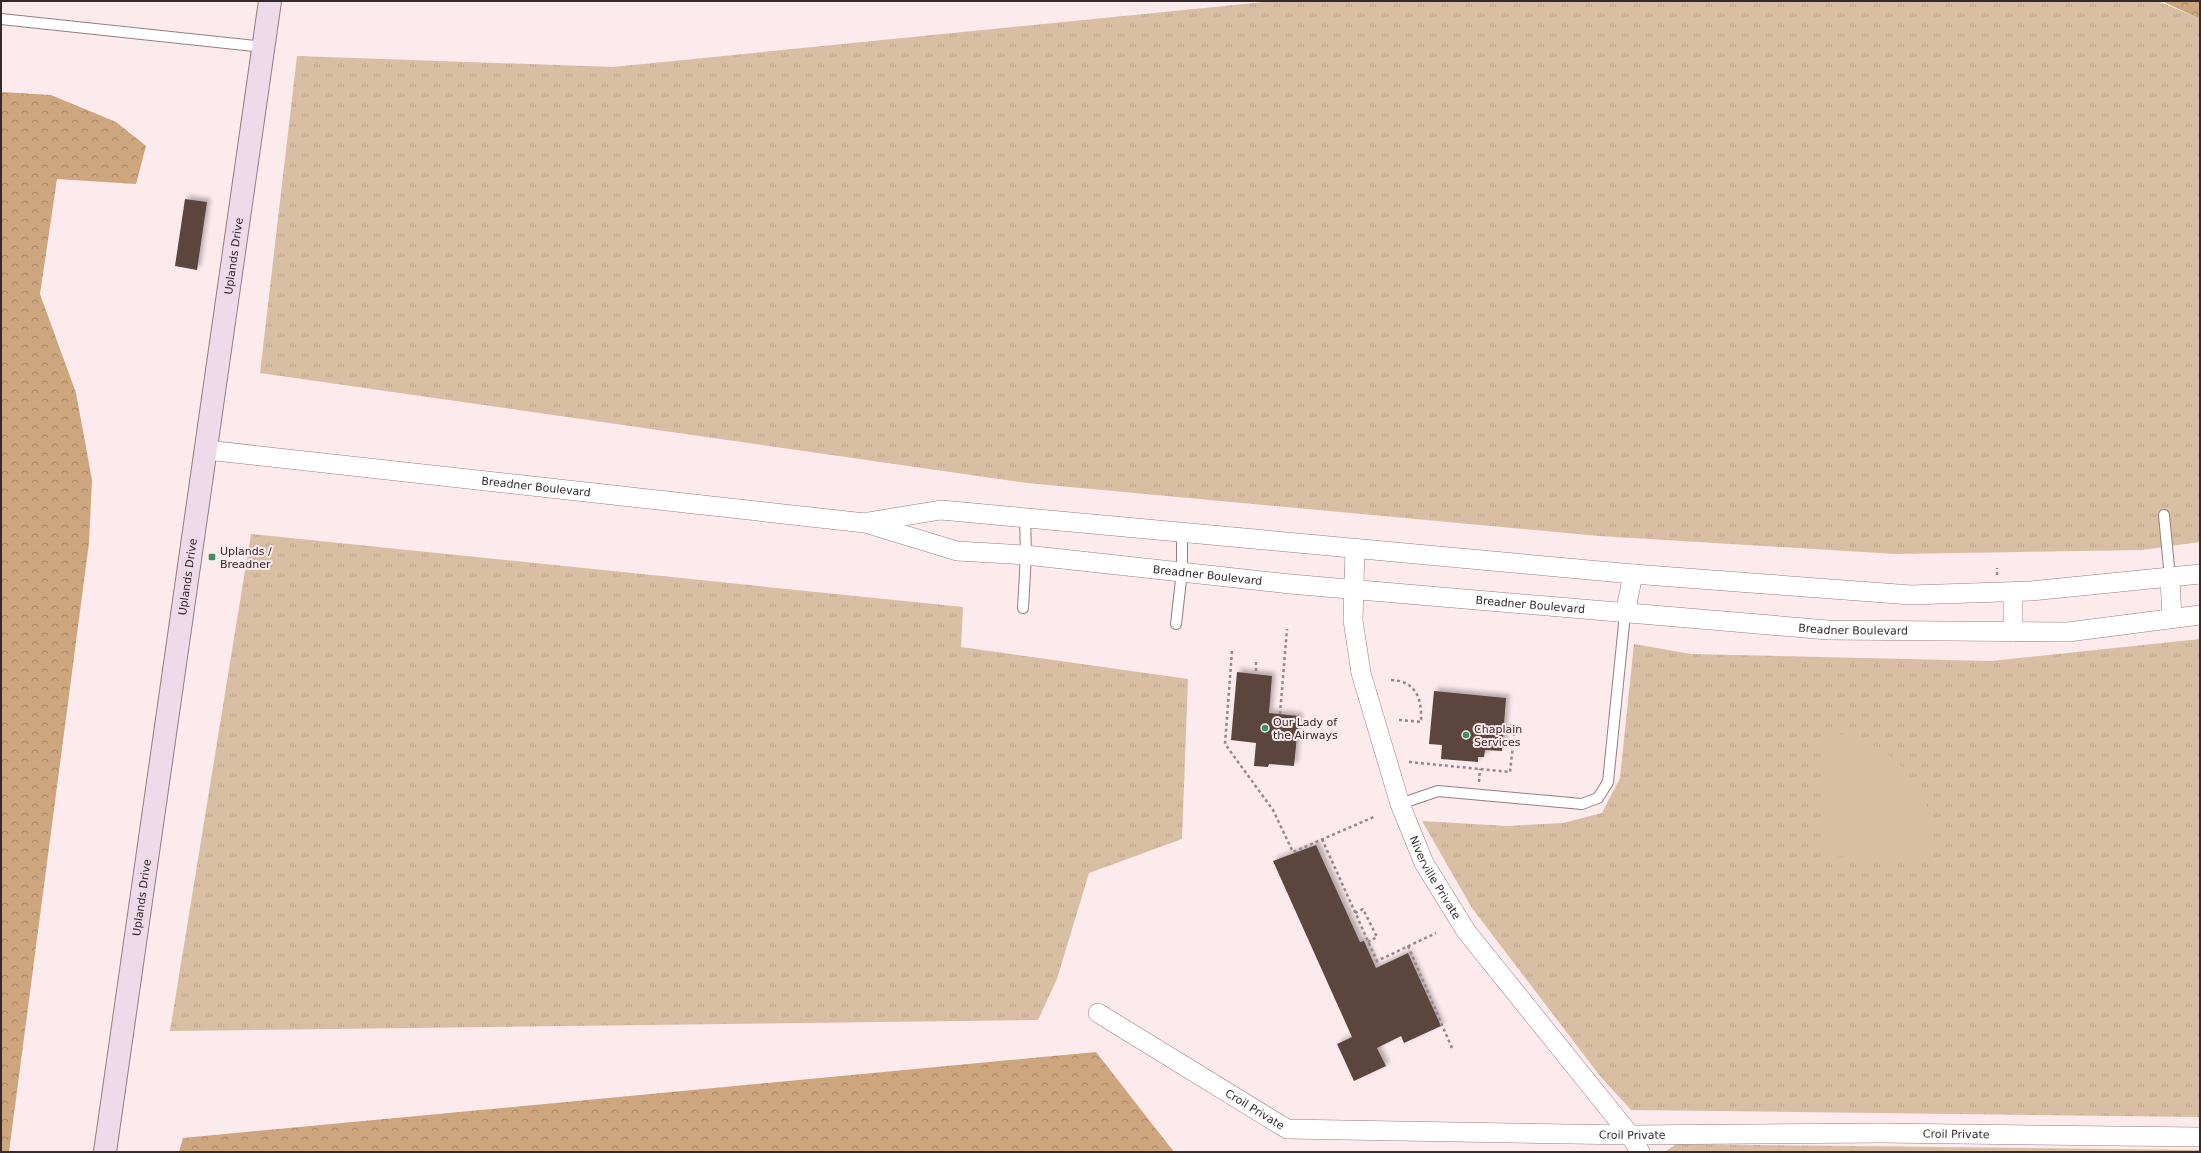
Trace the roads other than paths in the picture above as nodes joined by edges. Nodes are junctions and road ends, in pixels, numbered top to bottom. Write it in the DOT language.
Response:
graph roads {
  1 [pos="270,1"];
  2 [pos="1,19"];
  3 [pos="264,47"];
  4 [pos="207,450"];
  5 [pos="2164,515"];
  6 [pos="1025,518"];
  7 [pos="865,523"];
  8 [pos="1182,532"];
  9 [pos="1355,549"];
  10 [pos="1026,555"];
  11 [pos="1182,571"];
  12 [pos="1632,574"];
  13 [pos="2200,574"];
  14 [pos="2170,578"];
  15 [pos="1353,588"];
  16 [pos="2013,592"];
  17 [pos="1023,608"];
  18 [pos="1625,614"];
  19 [pos="2200,615"];
  20 [pos="2172,618"];
  21 [pos="1176,624"];
  22 [pos="2012,632"];
  23 [pos="1400,804"];
  24 [pos="1098,1013"];
  25 [pos="1630,1135"];
  26 [pos="2200,1138"];
  27 [pos="105,1152"];
  28 [pos="1640,1152"];
  1 -- 3 [label="main road, Uplands Drive"];
  2 -- 3 [label="lane"];
  3 -- 4 [label="main road, Uplands Drive"];
  4 -- 7 [label="street, Breadner Boulevard"];
  4 -- 27 [label="main road, Uplands Drive"];
  5 -- 14 [label="lane"];
  6 -- 7 [label="street, Breadner Boulevard"];
  6 -- 8 [label="street, Breadner Boulevard"];
  6 -- 10 [label="lane"];
  7 -- 10 [label="street, Breadner Boulevard"];
  8 -- 9 [label="street, Breadner Boulevard"];
  8 -- 11 [label="lane"];
  9 -- 12 [label="street, Breadner Boulevard"];
  9 -- 15 [label="street, Niverville Private"];
  10 -- 11 [label="street, Breadner Boulevard"];
  10 -- 17 [label="lane"];
  11 -- 15 [label="street, Breadner Boulevard"];
  11 -- 21 [label="lane"];
  12 -- 16 [label="street, Breadner Boulevard"];
  12 -- 18 [label="street"];
  13 -- 14 [label="street, Breadner Boulevard"];
  14 -- 16 [label="street, Breadner Boulevard"];
  14 -- 20 [label="street"];
  15 -- 18 [label="street, Breadner Boulevard"];
  15 -- 23 [label="street, Niverville Private"];
  16 -- 22 [label="street"];
  18 -- 22 [label="street, Breadner Boulevard"];
  18 -- 23 [label="lane"];
  19 -- 20 [label="street, Breadner Boulevard"];
  20 -- 22 [label="street, Breadner Boulevard"];
  23 -- 25 [label="street, Niverville Private"];
  24 -- 25 [label="street, Croil Private"];
  25 -- 26 [label="street, Croil Private"];
  25 -- 28 [label="street, Niverville Private"];
}
